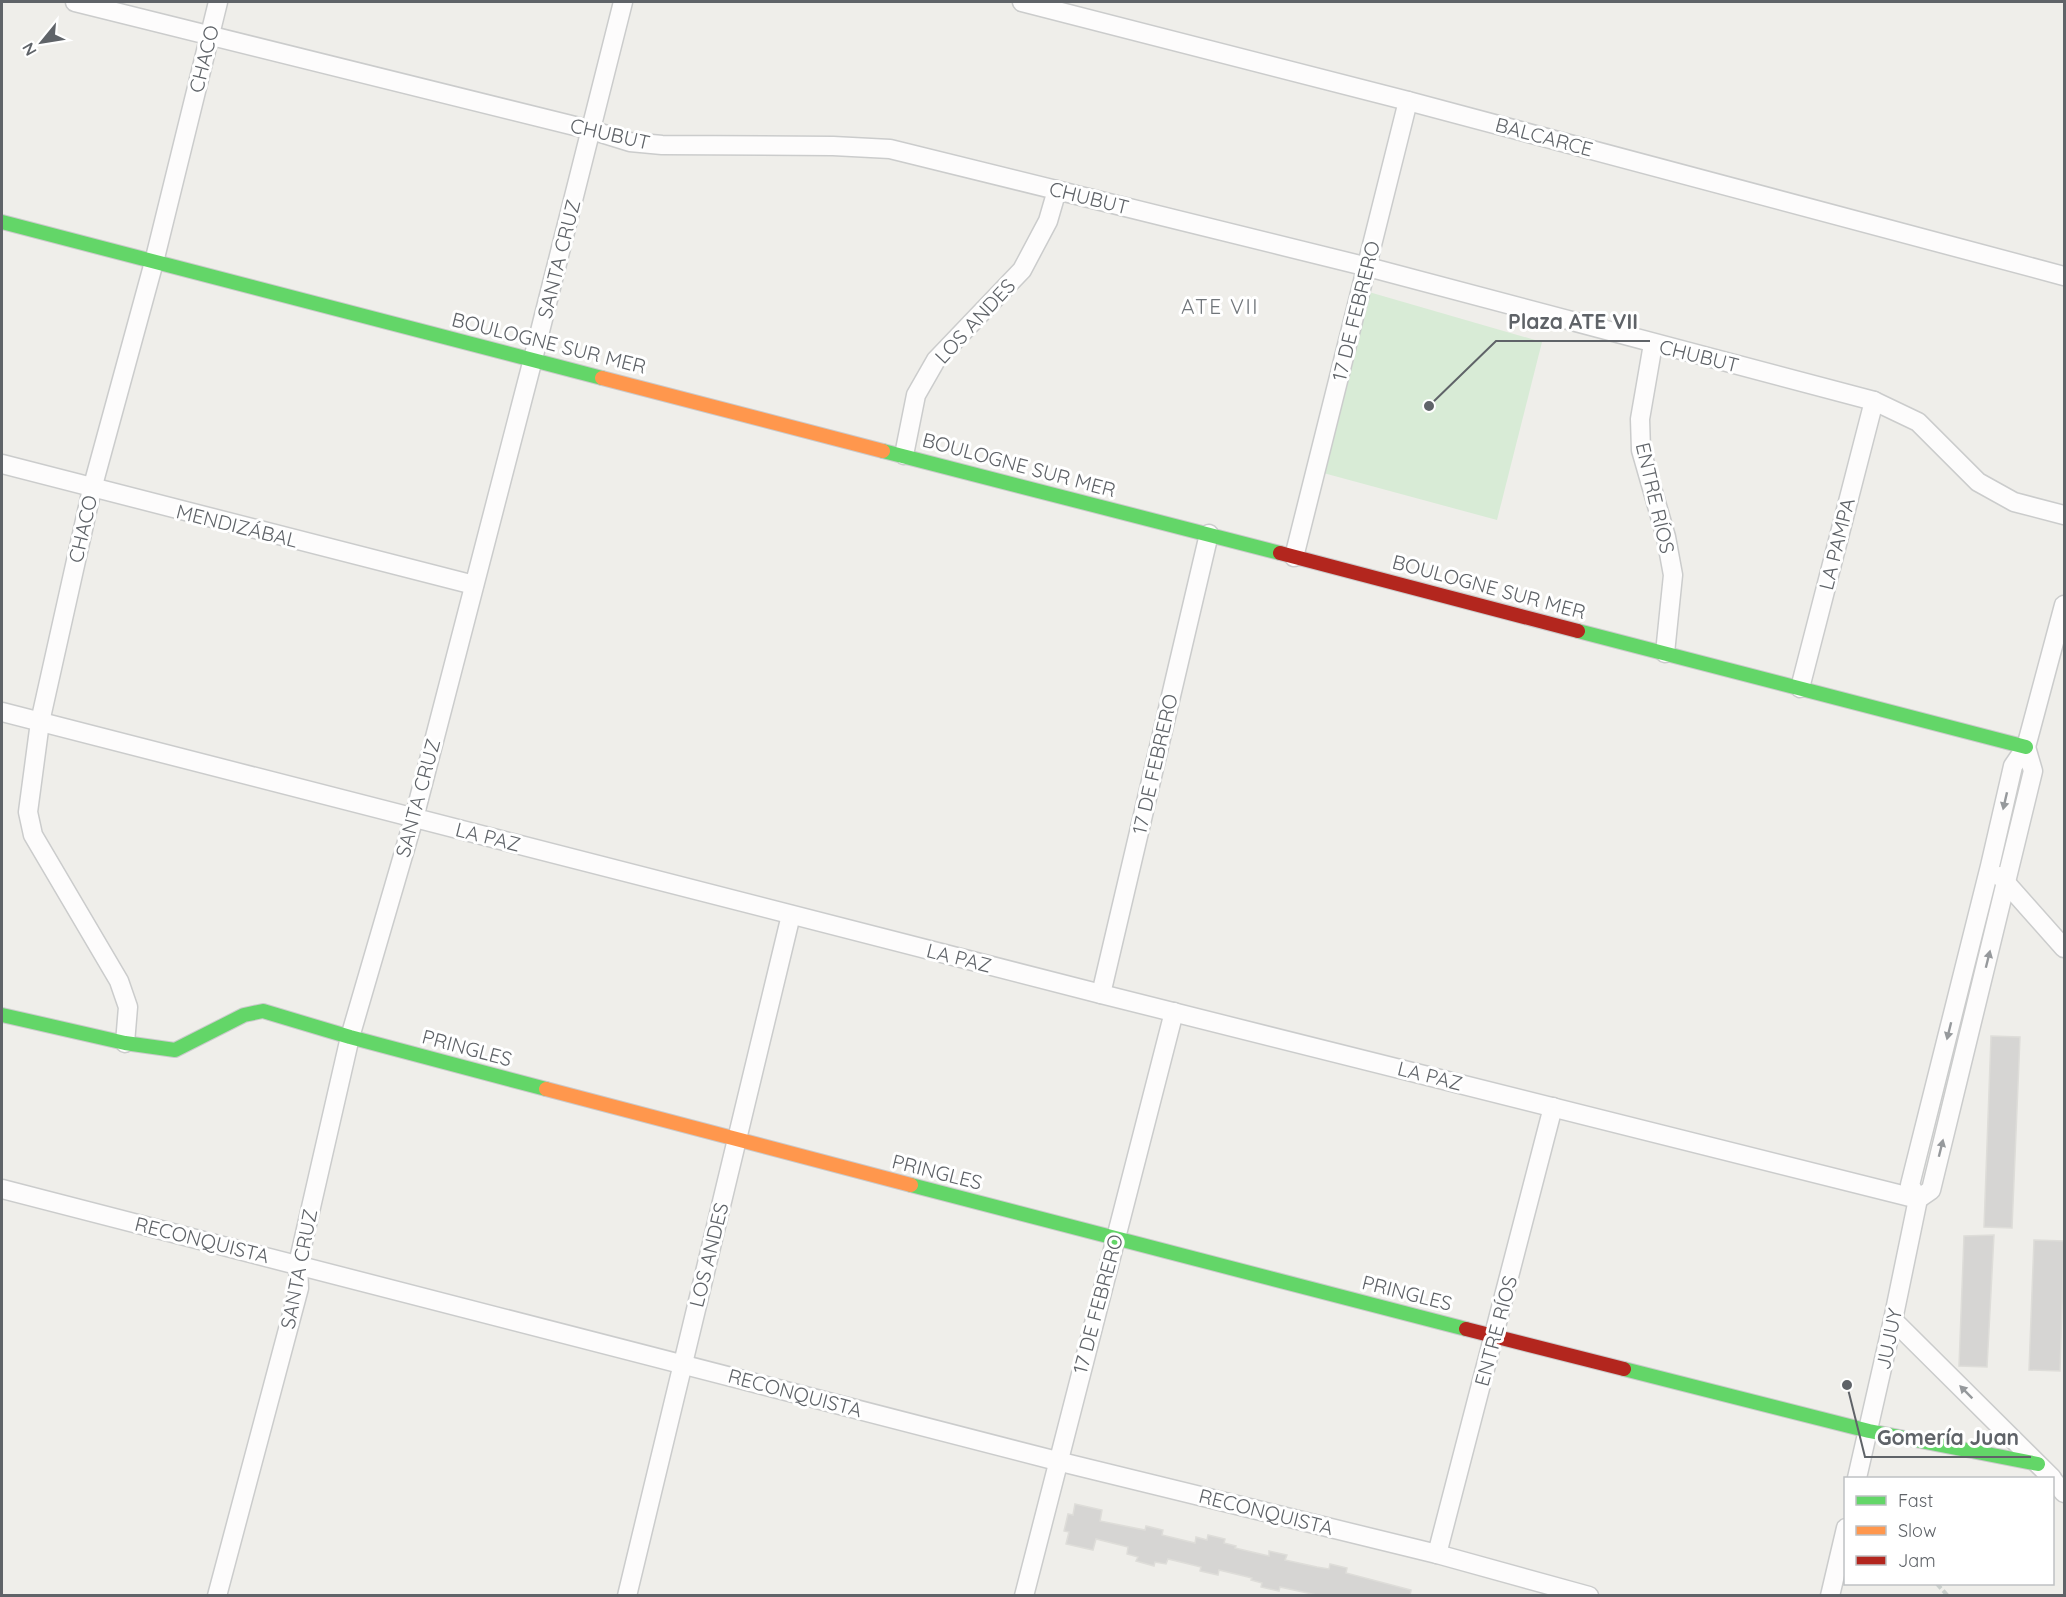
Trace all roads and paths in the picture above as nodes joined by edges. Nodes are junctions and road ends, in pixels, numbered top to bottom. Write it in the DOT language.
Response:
graph roads {
  1 [pos="75,2"];
  2 [pos="218,2"];
  3 [pos="623,2"];
  4 [pos="1022,2"];
  5 [pos="210,35"];
  6 [pos="1408,101"];
  7 [pos="591,130"];
  8 [pos="1057,190"];
  9 [pos="2,222"];
  10 [pos="154,262"];
  11 [pos="1368,267"];
  12 [pos="2064,276"];
  13 [pos="1653,344"];
  14 [pos="533,359"];
  15 [pos="1874,401"];
  16 [pos="904,455"];
  17 [pos="2,464"];
  18 [pos="92,489"];
  19 [pos="2064,515"];
  20 [pos="1209,534"];
  21 [pos="1294,557"];
  22 [pos="474,585"];
  23 [pos="2064,605"];
  24 [pos="1665,653"];
  25 [pos="1800,688"];
  26 [pos="2,712"];
  27 [pos="40,722"];
  28 [pos="2026,747"];
  29 [pos="414,818"];
  30 [pos="1990,866"];
  31 [pos="2007,882"];
  32 [pos="792,915"];
  33 [pos="2064,948"];
  34 [pos="1101,994"];
  35 [pos="1174,1012"];
  36 [pos="2,1015"];
  37 [pos="350,1037"];
  38 [pos="126,1043"];
  39 [pos="1553,1107"];
  40 [pos="736,1140"];
  41 [pos="2,1189"];
  42 [pos="1918,1199"];
  43 [pos="1115,1238"];
  44 [pos="298,1264"];
  45 [pos="1893,1320"];
  46 [pos="1495,1336"];
  47 [pos="682,1364"];
  48 [pos="1869,1431"];
  49 [pos="1057,1461"];
  50 [pos="2038,1464"];
  51 [pos="1858,1477"];
  52 [pos="2050,1477"];
  53 [pos="2054,1481"];
  54 [pos="2064,1493"];
  55 [pos="1844,1533"];
  56 [pos="1437,1554"];
  57 [pos="217,1596"];
  58 [pos="627,1596"];
  59 [pos="1024,1596"];
  60 [pos="1589,1596"];
  61 [pos="1830,1596"];
  1 -- 5 [label="street, CHUBUT"];
  2 -- 5 [label="street, CHACO"];
  3 -- 7 [label="street, SANTA CRUZ"];
  4 -- 6 [label="street, BALCARCE"];
  5 -- 7 [label="street, CHUBUT"];
  5 -- 10 [label="street, CHACO"];
  6 -- 11 [label="street, 17 DE FEBRERO"];
  6 -- 12 [label="street, BALCARCE"];
  7 -- 8 [label="street, CHUBUT"];
  7 -- 14 [label="street, SANTA CRUZ"];
  8 -- 11 [label="street, CHUBUT"];
  8 -- 16 [label="street, LOS ANDES"];
  9 -- 10 [label="street, BOULOGNE SUR MER"];
  10 -- 14 [label="street, BOULOGNE SUR MER"];
  10 -- 18 [label="street, CHACO"];
  11 -- 13 [label="street, CHUBUT"];
  11 -- 21 [label="street, 17 DE FEBRERO"];
  13 -- 15 [label="street, CHUBUT"];
  13 -- 24 [label="street, ENTRE RÍOS"];
  14 -- 16 [label="street, BOULOGNE SUR MER"];
  14 -- 22 [label="street, SANTA CRUZ"];
  15 -- 19 [label="street, CHUBUT"];
  15 -- 25 [label="street, LA PAMPA"];
  16 -- 20 [label="street, BOULOGNE SUR MER"];
  17 -- 18 [label="street, MENDIZÁBAL"];
  18 -- 22 [label="street, MENDIZÁBAL"];
  18 -- 27 [label="street, CHACO"];
  20 -- 21 [label="street, BOULOGNE SUR MER"];
  20 -- 34 [label="street, 17 DE FEBRERO"];
  21 -- 24 [label="street, BOULOGNE SUR MER"];
  22 -- 29 [label="street, SANTA CRUZ"];
  23 -- 28 [label="street"];
  24 -- 25 [label="street, BOULOGNE SUR MER"];
  25 -- 28 [label="street, BOULOGNE SUR MER"];
  26 -- 27 [label="street, LA PAZ"];
  27 -- 29 [label="street, LA PAZ"];
  27 -- 38 [label="street, CHACO"];
  28 -- 30 [label="street, one-way"];
  28 -- 31 [label="street"];
  29 -- 32 [label="street, LA PAZ"];
  29 -- 37 [label="street, SANTA CRUZ"];
  30 -- 31 [label="street"];
  30 -- 42 [label="street, one-way"];
  31 -- 33 [label="street"];
  42 -- 31 [label="street, one-way"];
  32 -- 34 [label="street, LA PAZ"];
  32 -- 40 [label="street, LOS ANDES"];
  34 -- 35 [label="street, LA PAZ"];
  35 -- 39 [label="street, LA PAZ"];
  35 -- 43 [label="street, 17 DE FEBRERO"];
  36 -- 38 [label="street, PRINGLES"];
  37 -- 38 [label="street, PRINGLES"];
  37 -- 40 [label="street, PRINGLES"];
  37 -- 44 [label="street, SANTA CRUZ"];
  39 -- 42 [label="street, LA PAZ"];
  39 -- 46 [label="street, ENTRE RÍOS"];
  40 -- 43 [label="street, PRINGLES"];
  40 -- 47 [label="street, LOS ANDES"];
  41 -- 44 [label="street, RECONQUISTA"];
  42 -- 45 [label="street, JUJUY"];
  43 -- 46 [label="street, PRINGLES"];
  43 -- 49 [label="street, 17 DE FEBRERO"];
  44 -- 47 [label="street, RECONQUISTA"];
  44 -- 57 [label="street, SANTA CRUZ"];
  45 -- 48 [label="street, JUJUY"];
  50 -- 45 [label="street, one-way"];
  46 -- 48 [label="street, PRINGLES"];
  46 -- 56 [label="street, ENTRE RÍOS"];
  47 -- 49 [label="street, RECONQUISTA"];
  47 -- 58 [label="street, LOS ANDES"];
  48 -- 50 [label="street, PRINGLES"];
  48 -- 51 [label="street, JUJUY"];
  49 -- 56 [label="street, RECONQUISTA"];
  49 -- 59 [label="street, 17 DE FEBRERO"];
  50 -- 52 [label="street"];
  53 -- 54 [label="street"];
  55 -- 61 [label="street"];
  56 -- 60 [label="street, RECONQUISTA"];
}
